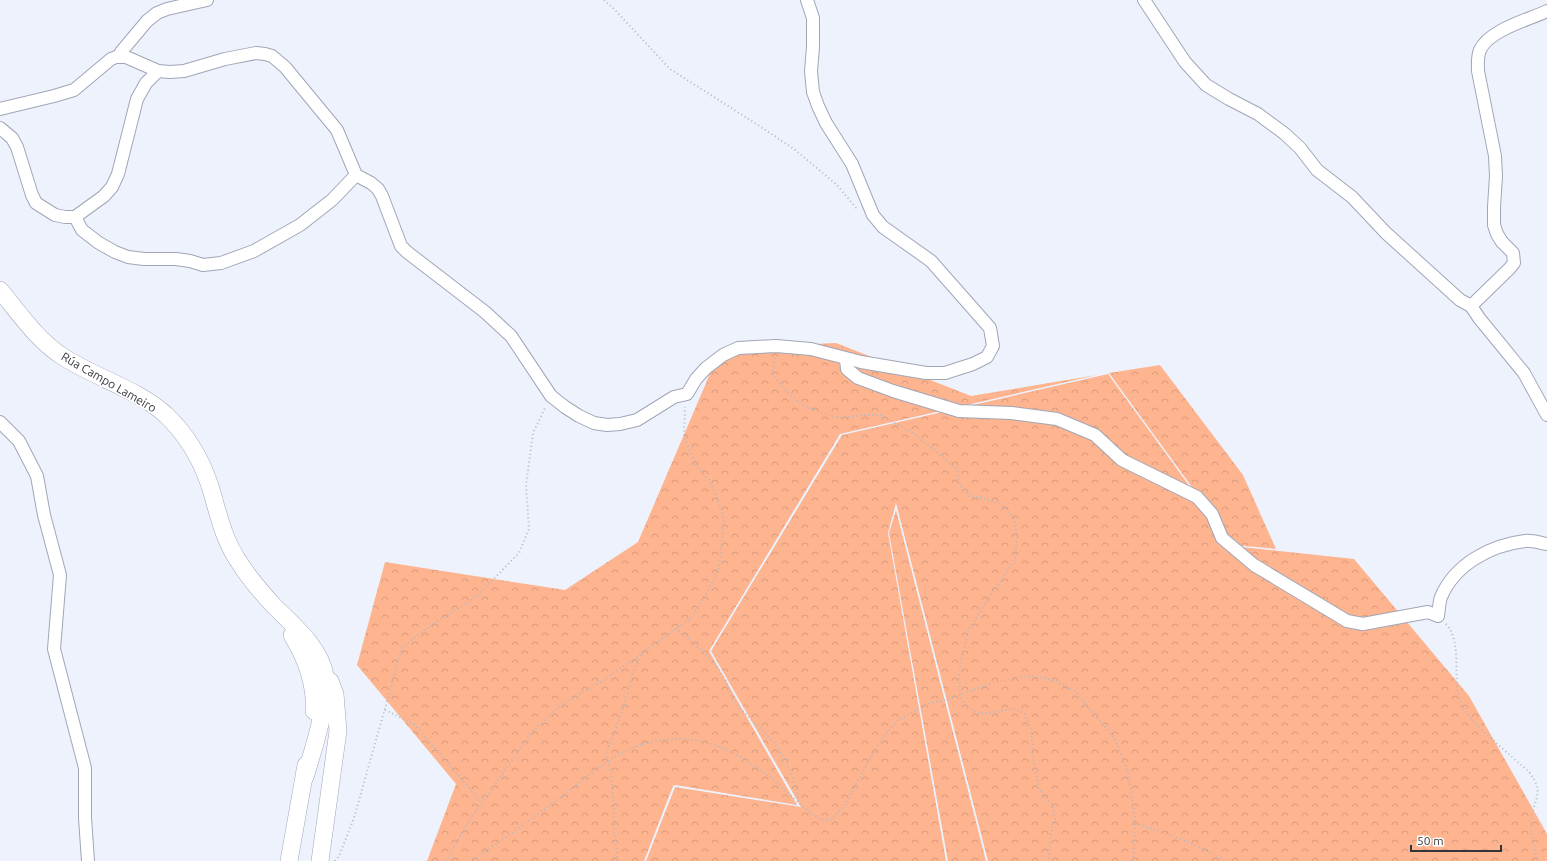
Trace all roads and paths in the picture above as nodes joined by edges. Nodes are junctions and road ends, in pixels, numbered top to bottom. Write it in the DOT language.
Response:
graph roads {
  1 [pos="207,0"];
  2 [pos="604,0"];
  3 [pos="807,0"];
  4 [pos="1144,0"];
  5 [pos="1547,11"];
  6 [pos="121,56"];
  7 [pos="158,71"];
  8 [pos="0,109"];
  9 [pos="0,128"];
  10 [pos="356,175"];
  11 [pos="873,215"];
  12 [pos="75,217"];
  13 [pos="0,290"];
  14 [pos="1471,306"];
  15 [pos="776,346"];
  16 [pos="846,358"];
  17 [pos="687,394"];
  18 [pos="550,396"];
  19 [pos="1547,415"];
  20 [pos="0,422"];
  21 [pos="1547,544"];
  22 [pos="274,605"];
  23 [pos="1438,616"];
  24 [pos="676,628"];
  25 [pos="642,654"];
  26 [pos="960,695"];
  27 [pos="324,703"];
  28 [pos="385,710"];
  29 [pos="609,761"];
  30 [pos="305,777"];
  31 [pos="798,801"];
  32 [pos="482,802"];
  33 [pos="1135,823"];
  34 [pos="88,861"];
  35 [pos="289,861"];
  36 [pos="320,861"];
  37 [pos="335,861"];
  38 [pos="446,861"];
  39 [pos="472,861"];
  40 [pos="618,861"];
  41 [pos="1050,861"];
  42 [pos="1133,861"];
  43 [pos="1224,861"];
  44 [pos="1537,861"];
  1 -- 6 [label="street"];
  2 -- 11 [label="path"];
  3 -- 11 [label="street"];
  4 -- 14 [label="street"];
  5 -- 14 [label="street"];
  6 -- 7 [label="street"];
  6 -- 8 [label="street"];
  7 -- 10 [label="street"];
  7 -- 12 [label="street"];
  9 -- 12 [label="street"];
  10 -- 12 [label="street"];
  10 -- 18 [label="street"];
  11 -- 16 [label="street"];
  13 -- 22 [label="street, Rúa Campo Lameiro"];
  14 -- 19 [label="street"];
  15 -- 16 [label="street"];
  15 -- 17 [label="street"];
  15 -- 26 [label="path"];
  16 -- 23 [label="street"];
  17 -- 18 [label="street"];
  17 -- 24 [label="path"];
  18 -- 28 [label="path"];
  20 -- 34 [label="street"];
  21 -- 23 [label="street"];
  22 -- 27 [label="street"];
  22 -- 27 [label="street"];
  23 -- 44 [label="path"];
  24 -- 25 [label="path"];
  24 -- 31 [label="path"];
  25 -- 29 [label="path"];
  25 -- 32 [label="path"];
  26 -- 31 [label="path"];
  26 -- 33 [label="path"];
  26 -- 41 [label="path"];
  27 -- 30 [label="street"];
  27 -- 30 [label="street"];
  27 -- 36 [label="street"];
  28 -- 32 [label="path"];
  28 -- 37 [label="path"];
  29 -- 31 [label="path"];
  29 -- 39 [label="path"];
  29 -- 40 [label="path"];
  30 -- 35 [label="street"];
  32 -- 38 [label="path"];
  33 -- 42 [label="path"];
  33 -- 43 [label="path"];
}
